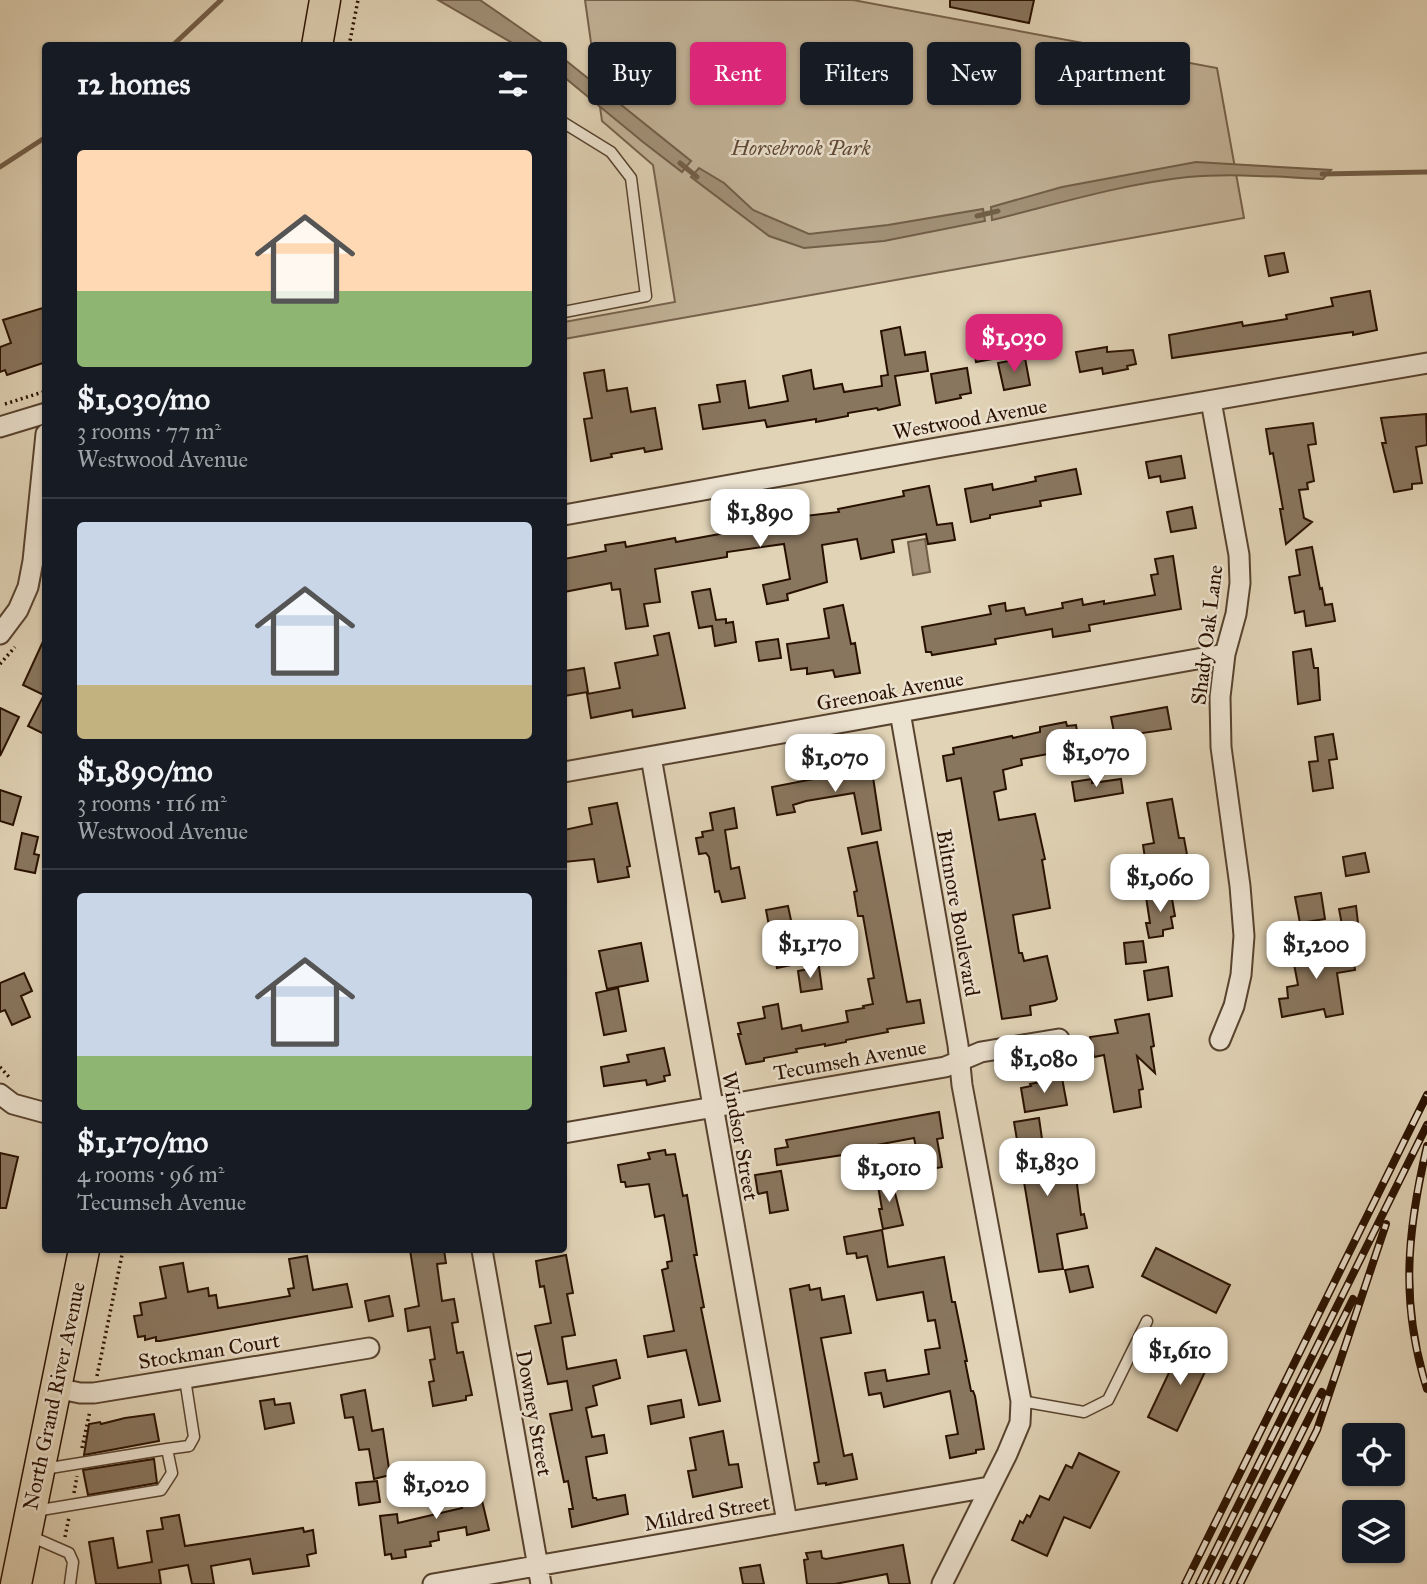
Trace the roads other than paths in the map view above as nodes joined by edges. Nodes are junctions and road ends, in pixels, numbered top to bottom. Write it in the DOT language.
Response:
graph roads {
  1 [pos="325,0"];
  2 [pos="321,42"];
  3 [pos="567,125"];
  4 [pos="567,311"];
  5 [pos="1427,363"];
  6 [pos="1211,401"];
  7 [pos="42,414"];
  8 [pos="0,427"];
  9 [pos="42,474"];
  10 [pos="567,514"];
  11 [pos="0,634"];
  12 [pos="1225,654"];
  13 [pos="900,712"];
  14 [pos="651,757"];
  15 [pos="567,771"];
  16 [pos="1059,1038"];
  17 [pos="1220,1040"];
  18 [pos="960,1061"];
  19 [pos="5,1086"];
  20 [pos="712,1107"];
  21 [pos="42,1112"];
  22 [pos="567,1132"];
  23 [pos="83,1253"];
  24 [pos="483,1253"];
  25 [pos="1147,1321"];
  26 [pos="369,1348"];
  27 [pos="185,1379"];
  28 [pos="56,1388"];
  29 [pos="1021,1401"];
  30 [pos="167,1449"];
  31 [pos="40,1470"];
  32 [pos="989,1487"];
  33 [pos="786,1522"];
  34 [pos="29,1523"];
  35 [pos="540,1575"];
  36 [pos="16,1584"];
  37 [pos="70,1584"];
  38 [pos="433,1584"];
  39 [pos="942,1584"];
  1 -- 2 [label="main road"];
  3 -- 4 [label="lane"];
  5 -- 6 [label="street, Westwood Avenue"];
  6 -- 10 [label="street, Westwood Avenue"];
  6 -- 12 [label="street, Shady Oak Lane"];
  7 -- 8 [label="street"];
  9 -- 11 [label="street"];
  12 -- 13 [label="street, Greenoak Avenue"];
  12 -- 17 [label="street, Shady Oak Lane"];
  13 -- 14 [label="street, Greenoak Avenue"];
  13 -- 18 [label="street, Biltmore Boulevard"];
  14 -- 15 [label="street, Greenoak Avenue"];
  14 -- 20 [label="street, Windsor Street"];
  16 -- 18 [label="street, Tecumseh Avenue"];
  18 -- 20 [label="street, Tecumseh Avenue"];
  18 -- 29 [label="street, Biltmore Boulevard"];
  19 -- 21 [label="street"];
  20 -- 22 [label="street, Tecumseh Avenue"];
  20 -- 33 [label="street, Windsor Street"];
  23 -- 28 [label="main road, North Grand River Avenue"];
  24 -- 35 [label="street, Downey Street"];
  25 -- 29 [label="lane"];
  26 -- 27 [label="street, Stockman Court"];
  27 -- 28 [label="street, Stockman Court"];
  27 -- 30 [label="lane"];
  28 -- 31 [label="main road, North Grand River Avenue"];
  29 -- 32 [label="street, Biltmore Boulevard"];
  30 -- 31 [label="lane"];
  30 -- 34 [label="lane"];
  31 -- 34 [label="main road, North Grand River Avenue"];
  32 -- 33 [label="street, Mildred Street"];
  32 -- 39 [label="street, Biltmore Boulevard"];
  33 -- 35 [label="street, Mildred Street"];
  34 -- 36 [label="main road, North Grand River Avenue"];
  34 -- 37 [label="lane"];
  35 -- 38 [label="street, Mildred Street"];
}
